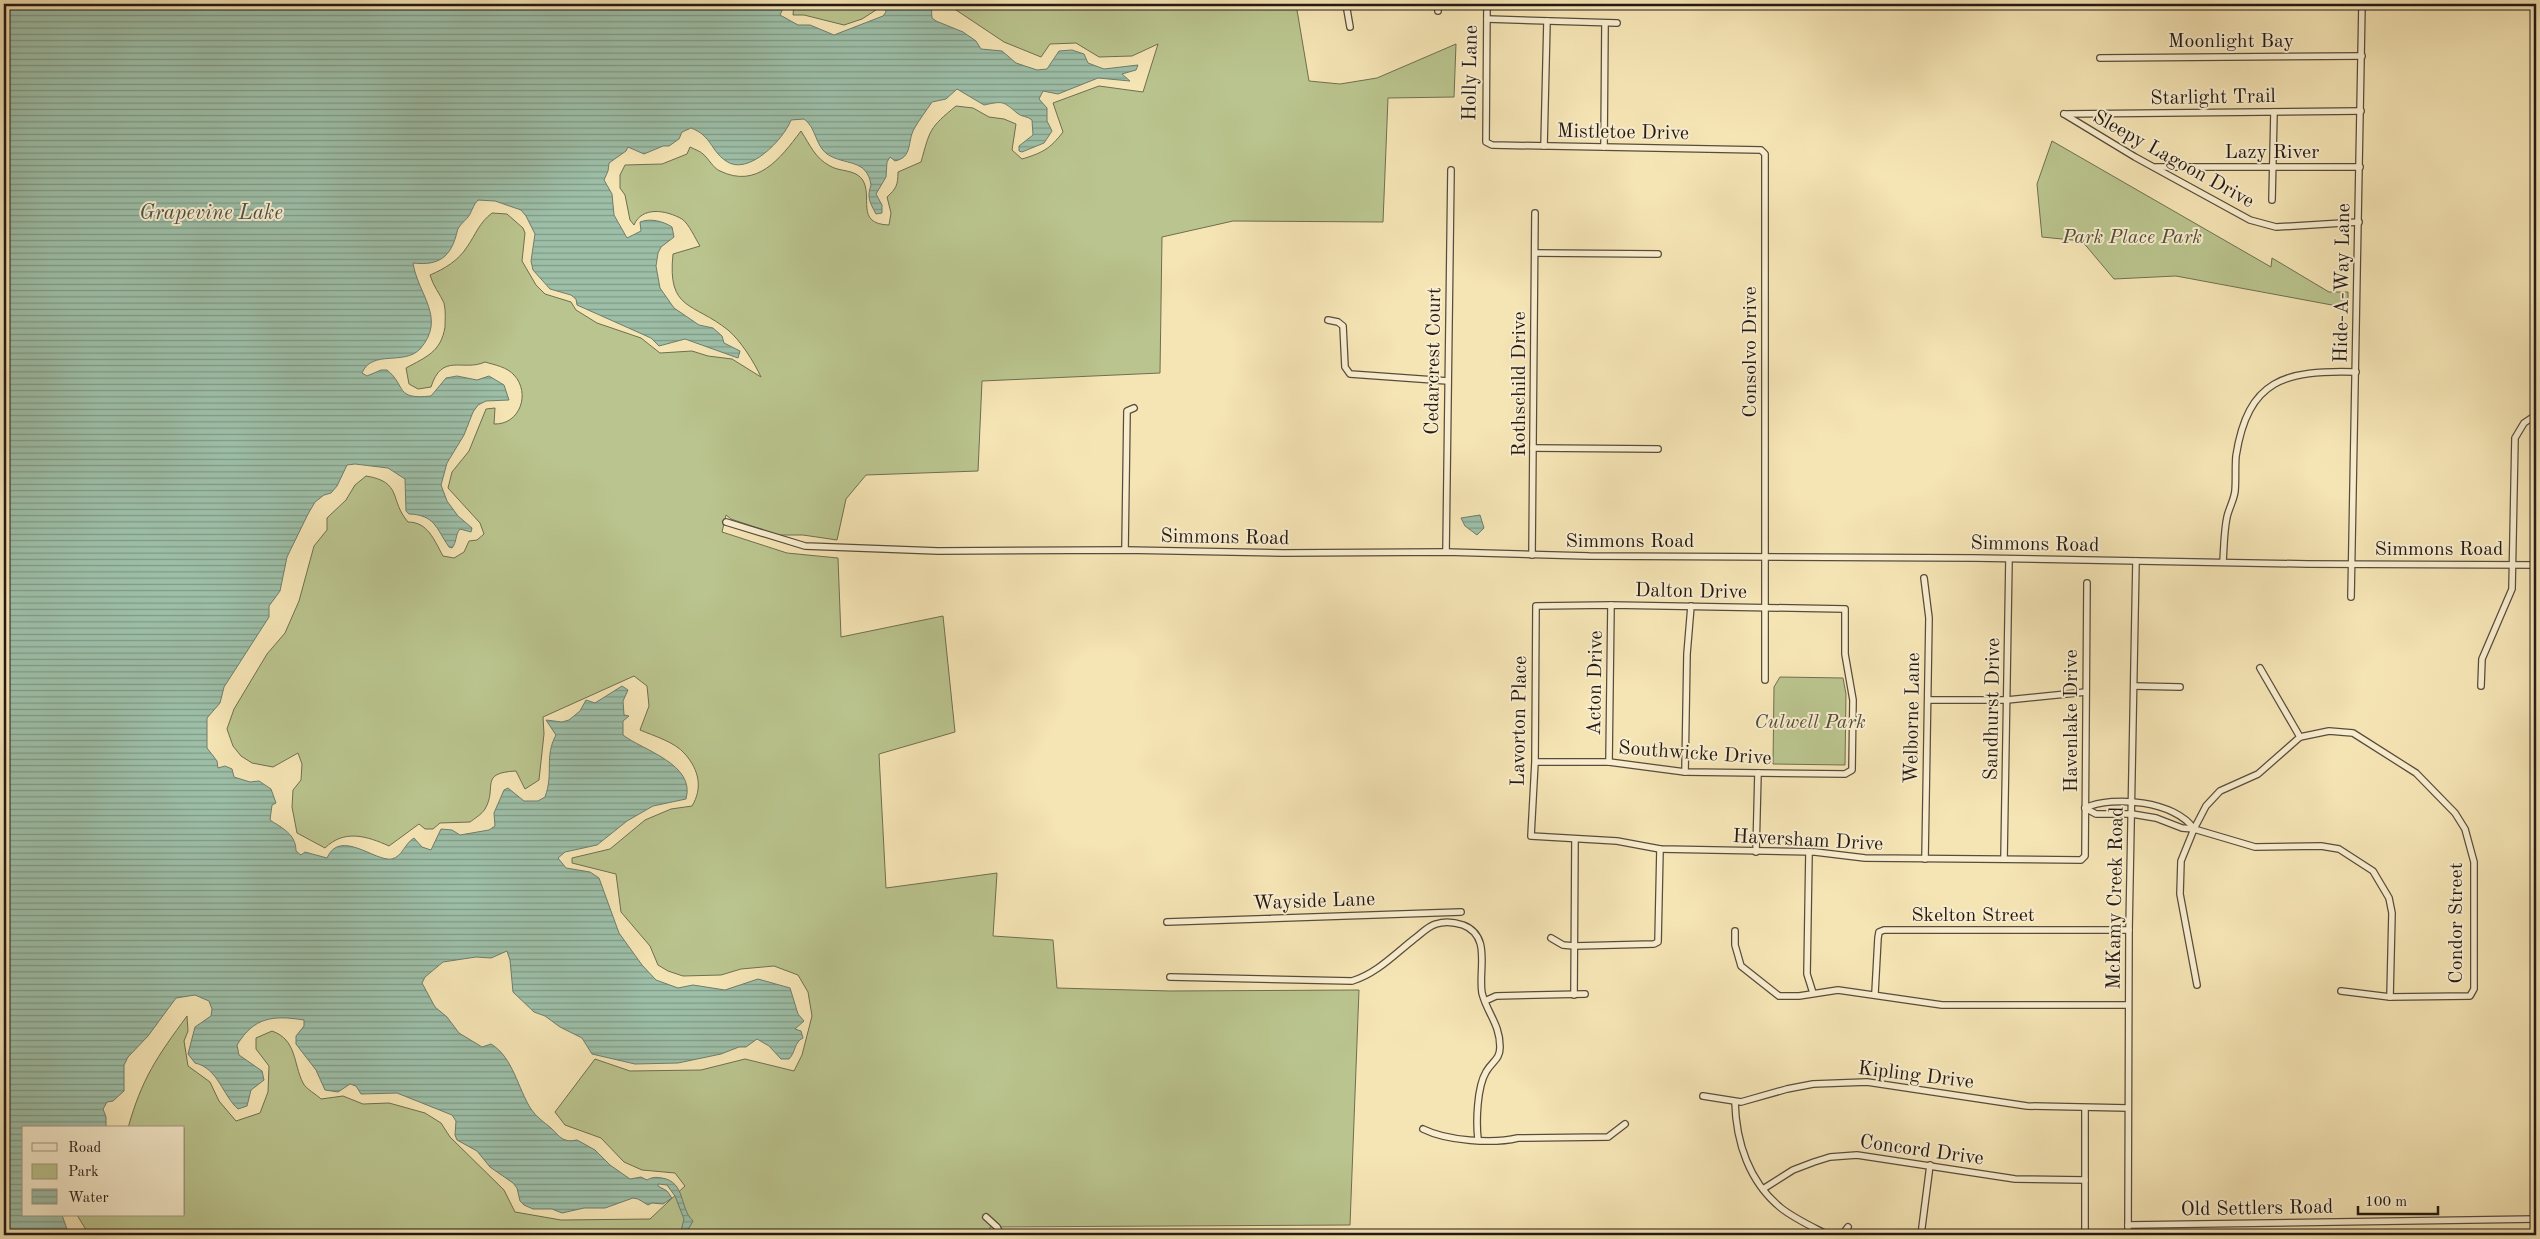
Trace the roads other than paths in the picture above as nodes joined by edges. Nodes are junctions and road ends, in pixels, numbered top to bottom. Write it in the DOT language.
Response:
graph roads {
  1 [pos="1346,4"];
  2 [pos="1438,4"];
  3 [pos="1487,4"];
  4 [pos="2362,4"];
  5 [pos="1438,11"];
  6 [pos="1486,19"];
  7 [pos="1548,21"];
  8 [pos="1605,22"];
  9 [pos="1617,23"];
  10 [pos="1350,27"];
  11 [pos="2362,56"];
  12 [pos="2100,58"];
  13 [pos="2361,111"];
  14 [pos="2274,112"];
  15 [pos="2064,114"];
  16 [pos="1486,142"];
  17 [pos="1544,146"];
  18 [pos="1604,147"];
  19 [pos="1761,150"];
  20 [pos="2154,167"];
  21 [pos="2360,167"];
  22 [pos="2271,168"];
  23 [pos="1450,170"];
  24 [pos="2272,200"];
  25 [pos="1535,213"];
  26 [pos="2358,222"];
  27 [pos="1535,253"];
  28 [pos="1658,254"];
  29 [pos="1328,320"];
  30 [pos="2356,372"];
  31 [pos="1448,381"];
  32 [pos="1134,408"];
  33 [pos="2536,415"];
  34 [pos="1534,448"];
  35 [pos="1658,449"];
  36 [pos="726,522"];
  37 [pos="1125,550"];
  38 [pos="1446,552"];
  39 [pos="1532,555"];
  40 [pos="1765,557"];
  41 [pos="2009,559"];
  42 [pos="2136,561"];
  43 [pos="2223,562"];
  44 [pos="2352,564"];
  45 [pos="2513,565"];
  46 [pos="2536,565"];
  47 [pos="1924,578"];
  48 [pos="2087,583"];
  49 [pos="2351,597"];
  50 [pos="1611,605"];
  51 [pos="1536,606"];
  52 [pos="1691,606"];
  53 [pos="1765,607"];
  54 [pos="2260,668"];
  55 [pos="1765,680"];
  56 [pos="2134,686"];
  57 [pos="2481,686"];
  58 [pos="2180,687"];
  59 [pos="2086,692"];
  60 [pos="1928,700"];
  61 [pos="2007,700"];
  62 [pos="2300,737"];
  63 [pos="1535,762"];
  64 [pos="1609,762"];
  65 [pos="1852,770"];
  66 [pos="1685,772"];
  67 [pos="1758,773"];
  68 [pos="2133,803"];
  69 [pos="2085,808"];
  70 [pos="2132,814"];
  71 [pos="2194,828"];
  72 [pos="1531,836"];
  73 [pos="1575,839"];
  74 [pos="1660,849"];
  75 [pos="1756,852"];
  76 [pos="1808,852"];
  77 [pos="1925,859"];
  78 [pos="2004,859"];
  79 [pos="2085,859"];
  80 [pos="1461,912"];
  81 [pos="1167,922"];
  82 [pos="2128,930"];
  83 [pos="1735,931"];
  84 [pos="1551,938"];
  85 [pos="1574,946"];
  86 [pos="1170,977"];
  87 [pos="2197,985"];
  88 [pos="2341,991"];
  89 [pos="1813,993"];
  90 [pos="1585,994"];
  91 [pos="1875,994"];
  92 [pos="1574,995"];
  93 [pos="2390,997"];
  94 [pos="1485,1001"];
  95 [pos="2128,1006"];
  96 [pos="1703,1096"];
  97 [pos="1735,1102"];
  98 [pos="2085,1108"];
  99 [pos="2128,1108"];
  100 [pos="1625,1124"];
  101 [pos="1423,1129"];
  102 [pos="1478,1139"];
  103 [pos="1930,1165"];
  104 [pos="2085,1180"];
  105 [pos="1763,1189"];
  106 [pos="986,1217"];
  107 [pos="2536,1218"];
  108 [pos="2128,1225"];
  109 [pos="1848,1227"];
  110 [pos="1001,1235"];
  111 [pos="1828,1235"];
  112 [pos="1842,1235"];
  113 [pos="1921,1235"];
  114 [pos="2085,1235"];
  115 [pos="2128,1235"];
  1 -- 10 [label="street"];
  2 -- 5 [label="street"];
  3 -- 6 [label="street, Holly Lane"];
  4 -- 11 [label="street, Hide-A-Way Lane"];
  6 -- 7 [label="street"];
  6 -- 16 [label="street, Holly Lane"];
  7 -- 8 [label="street"];
  7 -- 17 [label="street"];
  8 -- 9 [label="street"];
  8 -- 18 [label="street"];
  11 -- 12 [label="street, Moonlight Bay"];
  11 -- 13 [label="street, Hide-A-Way Lane"];
  13 -- 14 [label="street, Starlight Trail"];
  13 -- 21 [label="street, Hide-A-Way Lane"];
  14 -- 15 [label="street, Starlight Trail"];
  14 -- 22 [label="street"];
  15 -- 20 [label="street, Sleepy Lagoon Drive"];
  16 -- 17 [label="street, Mistletoe Drive"];
  17 -- 18 [label="street, Mistletoe Drive"];
  18 -- 19 [label="street, Mistletoe Drive"];
  19 -- 40 [label="street, Consolvo Drive"];
  20 -- 22 [label="street, Lazy River"];
  20 -- 26 [label="street, Sleepy Lagoon Drive"];
  21 -- 22 [label="street, Lazy River"];
  21 -- 26 [label="street, Hide-A-Way Lane"];
  22 -- 24 [label="street"];
  23 -- 31 [label="street, Cedarcrest Court"];
  25 -- 27 [label="street, Rothschild Drive"];
  26 -- 30 [label="street, Hide-A-Way Lane"];
  27 -- 28 [label="street"];
  27 -- 34 [label="street, Rothschild Drive"];
  29 -- 31 [label="street"];
  30 -- 43 [label="street"];
  30 -- 44 [label="street, Hide-A-Way Lane"];
  31 -- 38 [label="street, Cedarcrest Court"];
  32 -- 37 [label="street"];
  33 -- 45 [label="street"];
  34 -- 35 [label="street"];
  34 -- 39 [label="street, Rothschild Drive"];
  36 -- 37 [label="street, Simmons Road"];
  37 -- 38 [label="street, Simmons Road"];
  38 -- 39 [label="street, Simmons Road"];
  39 -- 40 [label="street, Simmons Road"];
  40 -- 41 [label="street, Simmons Road"];
  40 -- 53 [label="street, Consolvo Drive"];
  41 -- 42 [label="street, Simmons Road"];
  41 -- 61 [label="street, Sandhurst Drive"];
  42 -- 43 [label="street, Simmons Road"];
  42 -- 56 [label="street, McKamy Creek Road"];
  43 -- 44 [label="street, Simmons Road"];
  44 -- 45 [label="street, Simmons Road"];
  44 -- 49 [label="street, Hide-A-Way Lane"];
  45 -- 46 [label="street, Simmons Road"];
  45 -- 57 [label="street"];
  47 -- 60 [label="street, Welborne Lane"];
  48 -- 59 [label="street, Havenlake Drive"];
  50 -- 51 [label="street, Dalton Drive"];
  50 -- 52 [label="street, Dalton Drive"];
  50 -- 64 [label="street, Acton Drive"];
  51 -- 63 [label="street, Lavorton Place"];
  52 -- 53 [label="street, Dalton Drive"];
  52 -- 66 [label="street"];
  53 -- 55 [label="street, Consolvo Drive"];
  53 -- 65 [label="street, Dalton Drive"];
  54 -- 62 [label="street"];
  56 -- 58 [label="street"];
  56 -- 68 [label="street, McKamy Creek Road"];
  59 -- 61 [label="street"];
  59 -- 69 [label="street, Havenlake Drive"];
  60 -- 61 [label="street"];
  60 -- 77 [label="street, Welborne Lane"];
  61 -- 78 [label="street, Sandhurst Drive"];
  62 -- 71 [label="street"];
  62 -- 93 [label="street, Condor Street"];
  63 -- 64 [label="street, Southwicke Drive"];
  63 -- 72 [label="street, Lavorton Place"];
  64 -- 66 [label="street, Southwicke Drive"];
  65 -- 67 [label="street, Southwicke Drive"];
  66 -- 67 [label="street, Southwicke Drive"];
  67 -- 75 [label="street"];
  68 -- 69 [label="street"];
  68 -- 70 [label="street, McKamy Creek Road"];
  68 -- 71 [label="street"];
  69 -- 70 [label="street"];
  69 -- 79 [label="street, Havenlake Drive"];
  70 -- 71 [label="street"];
  70 -- 82 [label="street, McKamy Creek Road"];
  71 -- 87 [label="street"];
  71 -- 93 [label="street"];
  72 -- 73 [label="street, Haversham Drive"];
  73 -- 74 [label="street, Haversham Drive"];
  73 -- 85 [label="street"];
  74 -- 75 [label="street, Haversham Drive"];
  74 -- 85 [label="street"];
  75 -- 76 [label="street, Haversham Drive"];
  76 -- 77 [label="street, Haversham Drive"];
  76 -- 89 [label="street"];
  77 -- 78 [label="street, Haversham Drive"];
  78 -- 79 [label="street, Haversham Drive"];
  80 -- 81 [label="street, Wayside Lane"];
  82 -- 91 [label="street, Skelton Street"];
  82 -- 95 [label="street, McKamy Creek Road"];
  83 -- 89 [label="street"];
  84 -- 85 [label="street"];
  85 -- 92 [label="street"];
  86 -- 94 [label="street"];
  88 -- 93 [label="street, Condor Street"];
  89 -- 91 [label="street"];
  90 -- 92 [label="street"];
  91 -- 95 [label="street"];
  92 -- 94 [label="street"];
  94 -- 102 [label="street"];
  95 -- 99 [label="street, McKamy Creek Road"];
  96 -- 97 [label="street, Kipling Drive"];
  97 -- 98 [label="street, Kipling Drive"];
  97 -- 105 [label="street"];
  98 -- 99 [label="street, Kipling Drive"];
  98 -- 104 [label="street"];
  99 -- 108 [label="street, McKamy Creek Road"];
  100 -- 102 [label="street"];
  101 -- 102 [label="street"];
  103 -- 104 [label="street, Concord Drive"];
  103 -- 105 [label="street, Concord Drive"];
  103 -- 113 [label="street"];
  104 -- 114 [label="street"];
  105 -- 111 [label="street"];
  106 -- 110 [label="street"];
  107 -- 108 [label="street, Old Settlers Road"];
  108 -- 115 [label="street, McKamy Creek Road"];
  109 -- 112 [label="street"];
}
